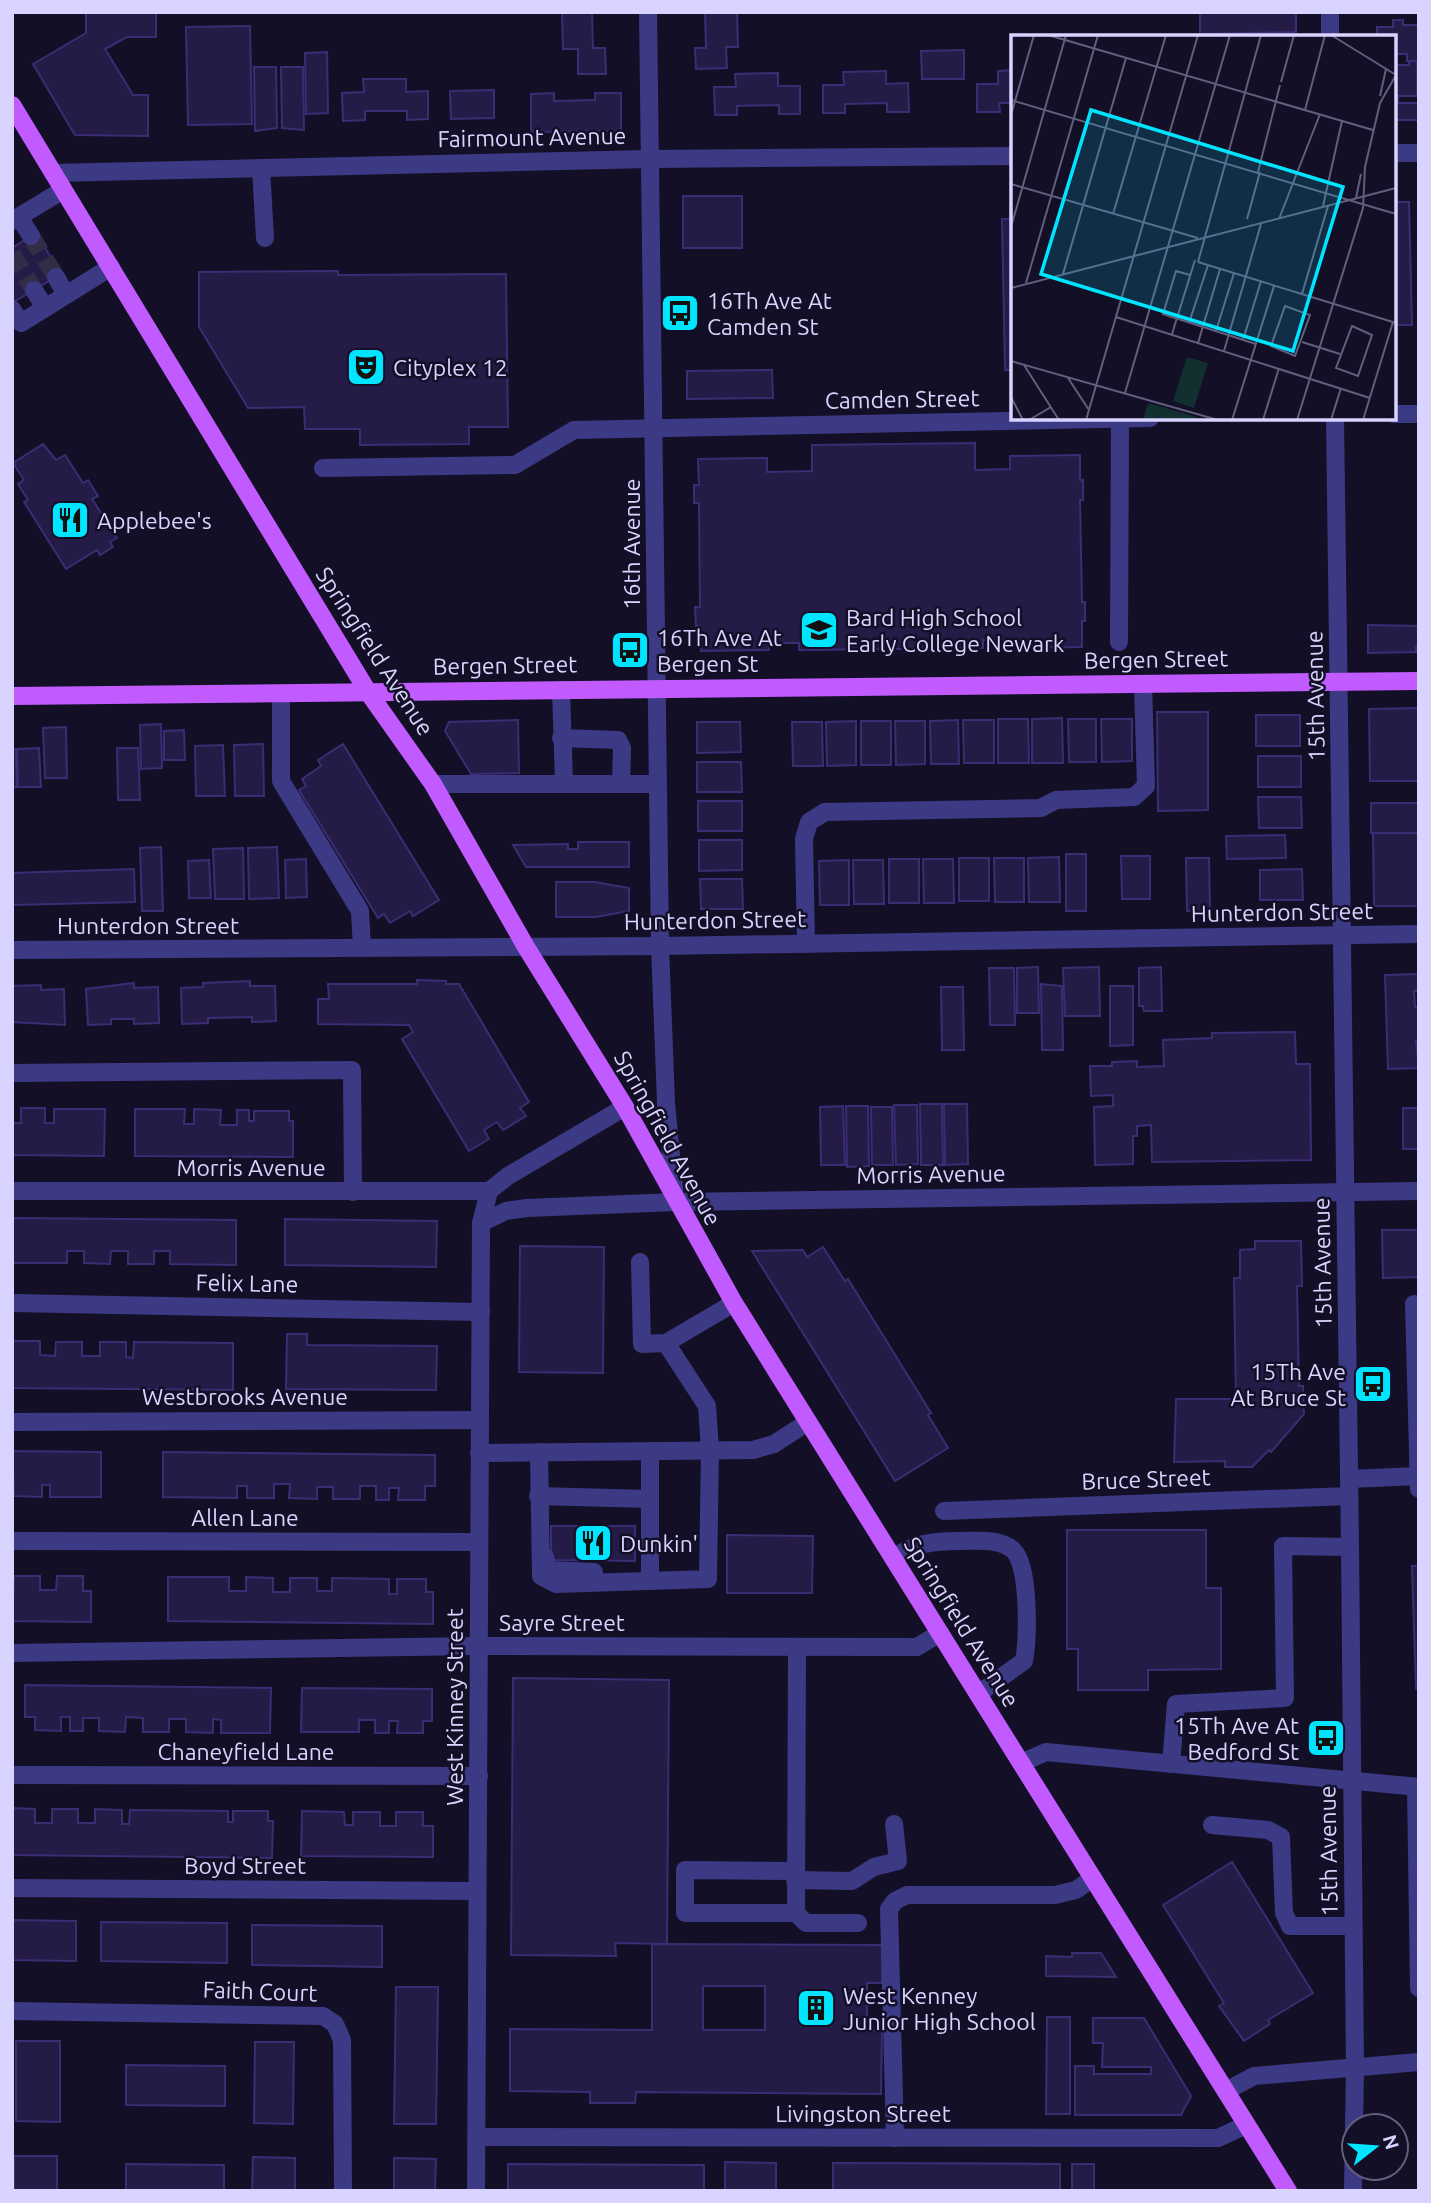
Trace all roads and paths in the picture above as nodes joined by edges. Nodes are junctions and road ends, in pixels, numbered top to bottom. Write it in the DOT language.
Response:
graph roads {
  1 [pos="648,12"];
  2 [pos="1330,12"];
  3 [pos="1330,35"];
  4 [pos="12,105"];
  5 [pos="18,127"];
  6 [pos="1396,153"];
  7 [pos="1419,153"];
  8 [pos="1011,156"];
  9 [pos="649,159"];
  10 [pos="261,168"];
  11 [pos="53,173"];
  12 [pos="63,190"];
  13 [pos="16,219"];
  14 [pos="32,236"];
  15 [pos="265,238"];
  16 [pos="111,267"];
  17 [pos="55,277"];
  18 [pos="34,290"];
  19 [pos="66,295"];
  20 [pos="45,308"];
  21 [pos="12,309"];
  22 [pos="1396,414"];
  23 [pos="1419,414"];
  24 [pos="1073,420"];
  25 [pos="1120,420"];
  26 [pos="1335,420"];
  27 [pos="654,429"];
  28 [pos="323,468"];
  29 [pos="1119,642"];
  30 [pos="1419,681"];
  31 [pos="1339,682"];
  32 [pos="1143,684"];
  33 [pos="657,688"];
  34 [pos="561,690"];
  35 [pos="368,692"];
  36 [pos="281,694"];
  37 [pos="12,696"];
  38 [pos="561,738"];
  39 [pos="564,783"];
  40 [pos="621,783"];
  41 [pos="433,784"];
  42 [pos="658,784"];
  43 [pos="1419,934"];
  44 [pos="1343,935"];
  45 [pos="806,943"];
  46 [pos="660,946"];
  47 [pos="526,947"];
  48 [pos="362,948"];
  49 [pos="12,950"];
  50 [pos="12,1073"];
  51 [pos="625,1107"];
  52 [pos="12,1191"];
  53 [pos="489,1191"];
  54 [pos="1419,1191"];
  55 [pos="353,1192"];
  56 [pos="1345,1192"];
  57 [pos="676,1202"];
  58 [pos="481,1223"];
  59 [pos="640,1262"];
  60 [pos="12,1303"];
  61 [pos="734,1303"];
  62 [pos="1414,1304"];
  63 [pos="481,1312"];
  64 [pos="666,1343"];
  65 [pos="479,1420"];
  66 [pos="12,1422"];
  67 [pos="808,1422"];
  68 [pos="709,1450"];
  69 [pos="650,1451"];
  70 [pos="539,1452"];
  71 [pos="479,1453"];
  72 [pos="1418,1480"];
  73 [pos="1349,1487"];
  74 [pos="538,1496"];
  75 [pos="649,1499"];
  76 [pos="944,1511"];
  77 [pos="12,1541"];
  78 [pos="478,1542"];
  79 [pos="1350,1547"];
  80 [pos="893,1558"];
  81 [pos="644,1581"];
  82 [pos="940,1633"];
  83 [pos="478,1646"];
  84 [pos="797,1647"];
  85 [pos="12,1653"];
  86 [pos="978,1694"];
  87 [pos="1021,1763"];
  88 [pos="1171,1763"];
  89 [pos="12,1776"];
  90 [pos="479,1776"];
  91 [pos="1352,1780"];
  92 [pos="1417,1787"];
  93 [pos="894,1824"];
  94 [pos="1212,1825"];
  95 [pos="795,1875"];
  96 [pos="1093,1878"];
  97 [pos="12,1888"];
  98 [pos="477,1891"];
  99 [pos="796,1913"];
  100 [pos="858,1923"];
  101 [pos="1353,1926"];
  102 [pos="1419,1988"];
  103 [pos="12,2011"];
  104 [pos="1419,2062"];
  105 [pos="1355,2067"];
  106 [pos="1226,2091"];
  107 [pos="1246,2125"];
  108 [pos="477,2137"];
  109 [pos="895,2138"];
  110 [pos="342,2191"];
  111 [pos="476,2191"];
  112 [pos="1288,2191"];
  113 [pos="1353,2191"];
  1 -- 9 [label="street, 16th Avenue"];
  2 -- 3 [label="street"];
  4 -- 5 [label="main road, Springfield Avenue"];
  5 -- 11 [label="main road, Springfield Avenue"];
  6 -- 7 [label="street"];
  8 -- 9 [label="street, Fairmount Avenue"];
  9 -- 10 [label="street, Fairmount Avenue"];
  9 -- 27 [label="street, 16th Avenue"];
  10 -- 11 [label="street, Fairmount Avenue"];
  10 -- 15 [label="street"];
  11 -- 12 [label="main road, Springfield Avenue"];
  12 -- 13 [label="street"];
  12 -- 16 [label="main road, Springfield Avenue"];
  13 -- 14 [label="street"];
  16 -- 19 [label="street"];
  16 -- 35 [label="main road, Springfield Avenue"];
  17 -- 19 [label="street"];
  18 -- 20 [label="street"];
  19 -- 20 [label="street"];
  20 -- 21 [label="street"];
  22 -- 23 [label="street"];
  24 -- 27 [label="street, Camden Street"];
  25 -- 29 [label="street"];
  26 -- 31 [label="street, 15th Avenue"];
  27 -- 28 [label="street, Camden Street"];
  27 -- 33 [label="street, 16th Avenue"];
  30 -- 31 [label="main road, Bergen Street"];
  31 -- 32 [label="main road, Bergen Street"];
  31 -- 44 [label="street, 15th Avenue"];
  32 -- 33 [label="main road, Bergen Street"];
  32 -- 45 [label="street"];
  33 -- 34 [label="main road, Bergen Street"];
  33 -- 42 [label="street, 16th Avenue"];
  34 -- 35 [label="main road, Bergen Street"];
  34 -- 38 [label="street"];
  35 -- 36 [label="main road, Bergen Street"];
  35 -- 41 [label="main road, Springfield Avenue"];
  36 -- 37 [label="main road, Bergen Street"];
  36 -- 48 [label="street"];
  38 -- 39 [label="street"];
  38 -- 40 [label="street"];
  39 -- 40 [label="street"];
  39 -- 41 [label="street"];
  40 -- 42 [label="street"];
  41 -- 47 [label="main road, Springfield Avenue"];
  42 -- 46 [label="street, 16th Avenue"];
  43 -- 44 [label="street, Hunterdon Street"];
  44 -- 45 [label="street, Hunterdon Street"];
  44 -- 56 [label="street, 15th Avenue"];
  45 -- 46 [label="street, Hunterdon Street"];
  46 -- 47 [label="street, Hunterdon Street"];
  46 -- 57 [label="street, 16th Avenue"];
  47 -- 48 [label="street, Hunterdon Street"];
  47 -- 51 [label="main road, Springfield Avenue"];
  48 -- 49 [label="street, Hunterdon Street"];
  50 -- 55 [label="street"];
  51 -- 53 [label="street"];
  51 -- 57 [label="main road, Springfield Avenue"];
  52 -- 55 [label="street, Morris Avenue"];
  53 -- 55 [label="street, Morris Avenue"];
  53 -- 58 [label="street"];
  54 -- 56 [label="street, Morris Avenue"];
  56 -- 57 [label="street, Morris Avenue"];
  56 -- 73 [label="street, 15th Avenue"];
  57 -- 58 [label="street, Morris Avenue"];
  57 -- 61 [label="main road, Springfield Avenue"];
  58 -- 63 [label="street, West Kinney Street"];
  59 -- 64 [label="street"];
  60 -- 63 [label="street, Felix Lane"];
  61 -- 64 [label="street"];
  61 -- 67 [label="main road, Springfield Avenue"];
  62 -- 72 [label="street"];
  63 -- 65 [label="street, West Kinney Street"];
  64 -- 68 [label="street"];
  65 -- 66 [label="street, Westbrooks Avenue"];
  65 -- 71 [label="street, West Kinney Street"];
  67 -- 68 [label="street"];
  67 -- 80 [label="main road, Springfield Avenue"];
  68 -- 69 [label="street"];
  68 -- 81 [label="street"];
  69 -- 70 [label="street"];
  69 -- 75 [label="street"];
  70 -- 71 [label="street"];
  70 -- 74 [label="street"];
  71 -- 78 [label="street, West Kinney Street"];
  72 -- 73 [label="street, Bruce Street"];
  73 -- 76 [label="street, Bruce Street"];
  73 -- 79 [label="street, 15th Avenue"];
  74 -- 75 [label="street"];
  74 -- 81 [label="street"];
  75 -- 81 [label="street"];
  77 -- 78 [label="street, Allen Lane"];
  78 -- 83 [label="street, West Kinney Street"];
  79 -- 88 [label="street"];
  79 -- 91 [label="street, 15th Avenue"];
  80 -- 82 [label="main road, Springfield Avenue"];
  80 -- 86 [label="street"];
  82 -- 84 [label="street, Sayre Street"];
  82 -- 86 [label="main road, Springfield Avenue"];
  83 -- 84 [label="street, Sayre Street"];
  83 -- 85 [label="street, Sayre Street"];
  83 -- 90 [label="street, West Kinney Street"];
  84 -- 95 [label="street"];
  86 -- 87 [label="main road, Springfield Avenue"];
  87 -- 88 [label="street"];
  87 -- 96 [label="main road, Springfield Avenue"];
  88 -- 91 [label="street"];
  89 -- 90 [label="street, Chaneyfield Lane"];
  90 -- 98 [label="street, West Kinney Street"];
  91 -- 92 [label="street"];
  91 -- 101 [label="street, 15th Avenue"];
  92 -- 102 [label="street"];
  93 -- 95 [label="street"];
  94 -- 101 [label="street"];
  95 -- 99 [label="street"];
  95 -- 99 [label="street"];
  96 -- 106 [label="main road, Springfield Avenue"];
  96 -- 109 [label="street"];
  97 -- 98 [label="street, Boyd Street"];
  98 -- 108 [label="street, West Kinney Street"];
  99 -- 100 [label="street"];
  101 -- 105 [label="street, 15th Avenue"];
  103 -- 110 [label="street, Faith Court"];
  104 -- 105 [label="street"];
  105 -- 106 [label="street"];
  105 -- 113 [label="street, 15th Avenue"];
  106 -- 107 [label="main road, Springfield Avenue"];
  107 -- 109 [label="street, Livingston Street"];
  107 -- 112 [label="main road, Springfield Avenue"];
  108 -- 109 [label="street, Livingston Street"];
  108 -- 111 [label="street, West Kinney Street"];
}
